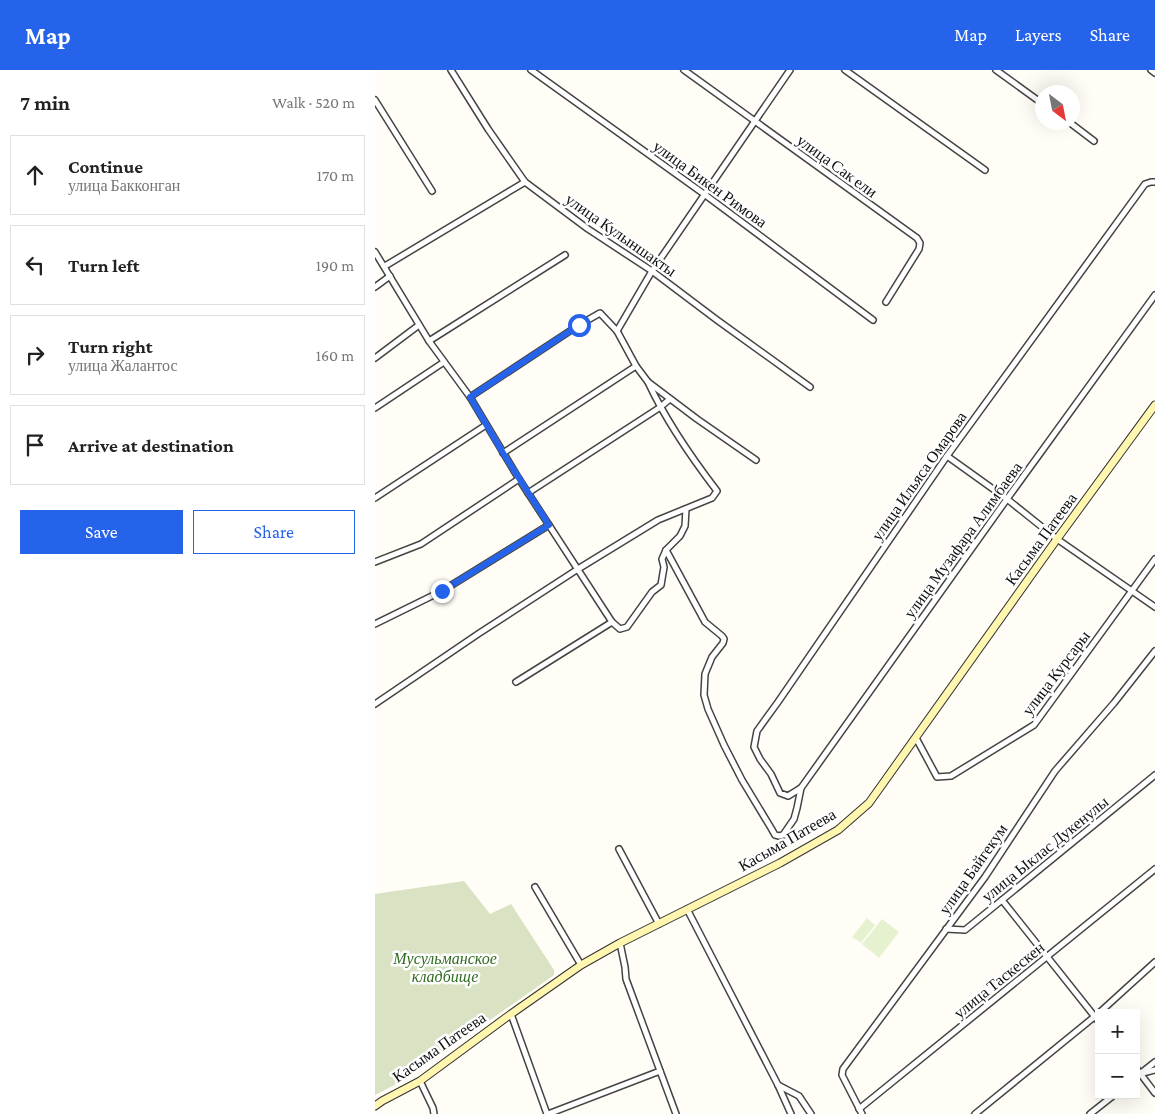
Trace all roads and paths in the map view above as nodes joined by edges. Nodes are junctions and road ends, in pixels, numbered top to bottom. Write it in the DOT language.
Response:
graph roads {
  1 [pos="451,70"];
  2 [pos="531,70"];
  3 [pos="683,70"];
  4 [pos="790,70"];
  5 [pos="845,70"];
  6 [pos="996,70"];
  7 [pos="1151,70"];
  8 [pos="1155,73"];
  9 [pos="1035,98"];
  10 [pos="375,100"];
  11 [pos="755,121"];
  12 [pos="1080,130"];
  13 [pos="1094,141"];
  14 [pos="985,170"];
  15 [pos="525,182"];
  16 [pos="1155,182"];
  17 [pos="432,191"];
  18 [pos="703,194"];
  19 [pos="375,252"];
  20 [pos="565,256"];
  21 [pos="385,266"];
  22 [pos="652,271"];
  23 [pos="390,276"];
  24 [pos="375,287"];
  25 [pos="1155,295"];
  26 [pos="886,302"];
  27 [pos="873,320"];
  28 [pos="419,325"];
  29 [pos="617,331"];
  30 [pos="429,341"];
  31 [pos="375,358"];
  32 [pos="445,362"];
  33 [pos="636,366"];
  34 [pos="647,382"];
  35 [pos="810,388"];
  36 [pos="470,397"];
  37 [pos="670,399"];
  38 [pos="1155,405"];
  39 [pos="375,408"];
  40 [pos="659,408"];
  41 [pos="486,425"];
  42 [pos="503,453"];
  43 [pos="947,456"];
  44 [pos="756,460"];
  45 [pos="519,479"];
  46 [pos="529,493"];
  47 [pos="375,498"];
  48 [pos="1007,499"];
  49 [pos="686,509"];
  50 [pos="549,525"];
  51 [pos="1057,539"];
  52 [pos="666,550"];
  53 [pos="1155,559"];
  54 [pos="375,562"];
  55 [pos="578,569"];
  56 [pos="1132,591"];
  57 [pos="1155,608"];
  58 [pos="612,622"];
  59 [pos="375,624"];
  60 [pos="1155,651"];
  61 [pos="516,682"];
  62 [pos="375,704"];
  63 [pos="916,738"];
  64 [pos="1155,775"];
  65 [pos="801,788"];
  66 [pos="788,796"];
  67 [pos="619,849"];
  68 [pos="1155,869"];
  69 [pos="535,887"];
  70 [pos="1002,900"];
  71 [pos="687,909"];
  72 [pos="659,924"];
  73 [pos="946,929"];
  74 [pos="621,944"];
  75 [pos="1047,957"];
  76 [pos="1155,962"];
  77 [pos="581,965"];
  78 [pos="1103,1009"];
  79 [pos="1095,1012"];
  80 [pos="511,1014"];
  81 [pos="1095,1016"];
  82 [pos="1155,1062"];
  83 [pos="1155,1070"];
  84 [pos="660,1071"];
  85 [pos="1140,1074"];
  86 [pos="1140,1075"];
  87 [pos="1140,1078"];
  88 [pos="420,1081"];
  89 [pos="778,1085"];
  90 [pos="1155,1093"];
  91 [pos="1109,1099"];
  92 [pos="375,1106"];
  93 [pos="861,1112"];
  94 [pos="434,1114"];
  95 [pos="548,1114"];
  96 [pos="677,1114"];
  97 [pos="791,1114"];
  98 [pos="811,1114"];
  99 [pos="975,1114"];
  100 [pos="1090,1114"];
  1 -- 15 [label="street, улица Кулыншакты"];
  2 -- 18 [label="street, улица Бикен Римова"];
  3 -- 11 [label="street, улица Сак ели"];
  4 -- 11 [label="street"];
  5 -- 14 [label="street"];
  6 -- 9 [label="street"];
  7 -- 8 [label="street"];
  10 -- 17 [label="street"];
  11 -- 18 [label="street"];
  11 -- 26 [label="street, улица Сак ели"];
  12 -- 13 [label="street"];
  15 -- 21 [label="street"];
  15 -- 22 [label="street, улица Кулыншакты"];
  16 -- 43 [label="street, улица Ильяса Омарова"];
  18 -- 22 [label="street"];
  18 -- 27 [label="street, улица Бикен Римова"];
  19 -- 21 [label="street"];
  20 -- 30 [label="street"];
  21 -- 23 [label="street"];
  22 -- 29 [label="street"];
  22 -- 35 [label="street, улица Кулыншакты"];
  23 -- 24 [label="street"];
  23 -- 28 [label="street"];
  25 -- 48 [label="street, улица Музафара Алимбаева"];
  28 -- 30 [label="street"];
  28 -- 31 [label="street"];
  29 -- 33 [label="street"];
  29 -- 36 [label="street"];
  30 -- 32 [label="street"];
  32 -- 36 [label="street"];
  32 -- 39 [label="street"];
  33 -- 34 [label="street"];
  33 -- 42 [label="street"];
  34 -- 37 [label="street"];
  34 -- 40 [label="street"];
  36 -- 41 [label="street"];
  37 -- 40 [label="street"];
  37 -- 44 [label="street"];
  38 -- 51 [label="main road, Касыма Патеева"];
  40 -- 46 [label="street"];
  40 -- 49 [label="street"];
  41 -- 42 [label="street"];
  41 -- 47 [label="street"];
  42 -- 45 [label="street"];
  43 -- 48 [label="street"];
  43 -- 66 [label="street, улица Ильяса Омарова"];
  45 -- 46 [label="street"];
  45 -- 54 [label="street"];
  46 -- 50 [label="street"];
  48 -- 51 [label="street"];
  48 -- 65 [label="street, улица Музафара Алимбаева"];
  49 -- 52 [label="street"];
  49 -- 55 [label="street"];
  50 -- 55 [label="street"];
  50 -- 59 [label="street"];
  51 -- 56 [label="street"];
  51 -- 63 [label="main road, Касыма Патеева"];
  52 -- 58 [label="street"];
  52 -- 65 [label="street"];
  53 -- 56 [label="street, улица Курсары"];
  55 -- 58 [label="street"];
  55 -- 62 [label="street"];
  56 -- 57 [label="street"];
  56 -- 63 [label="street, улица Курсары"];
  58 -- 61 [label="street"];
  60 -- 73 [label="street, улица Байгекум"];
  63 -- 71 [label="main road, Касыма Патеева"];
  64 -- 70 [label="street, улица Ыклас Дукенулы"];
  65 -- 66 [label="street, улица Музафара Алимбаева"];
  67 -- 72 [label="street"];
  68 -- 75 [label="street, улица Таскескен"];
  69 -- 77 [label="street"];
  70 -- 73 [label="street, улица Ыклас Дукенулы"];
  70 -- 75 [label="street"];
  71 -- 72 [label="main road, Касыма Патеева"];
  71 -- 89 [label="street"];
  72 -- 74 [label="main road, Касыма Патеева"];
  73 -- 93 [label="street, улица Байгекум"];
  74 -- 77 [label="main road, Касыма Патеева"];
  74 -- 84 [label="street"];
  75 -- 79 [label="street"];
  75 -- 93 [label="street, улица Таскескен"];
  76 -- 78 [label="street"];
  77 -- 80 [label="main road, Касыма Патеева"];
  80 -- 88 [label="main road, Касыма Патеева"];
  80 -- 95 [label="street"];
  81 -- 99 [label="street"];
  82 -- 85 [label="street"];
  83 -- 86 [label="street"];
  84 -- 95 [label="street"];
  84 -- 96 [label="street"];
  87 -- 90 [label="street"];
  88 -- 92 [label="main road, Касыма Патеева"];
  88 -- 94 [label="street"];
  89 -- 97 [label="street"];
  89 -- 98 [label="street"];
  91 -- 100 [label="street"];
}
